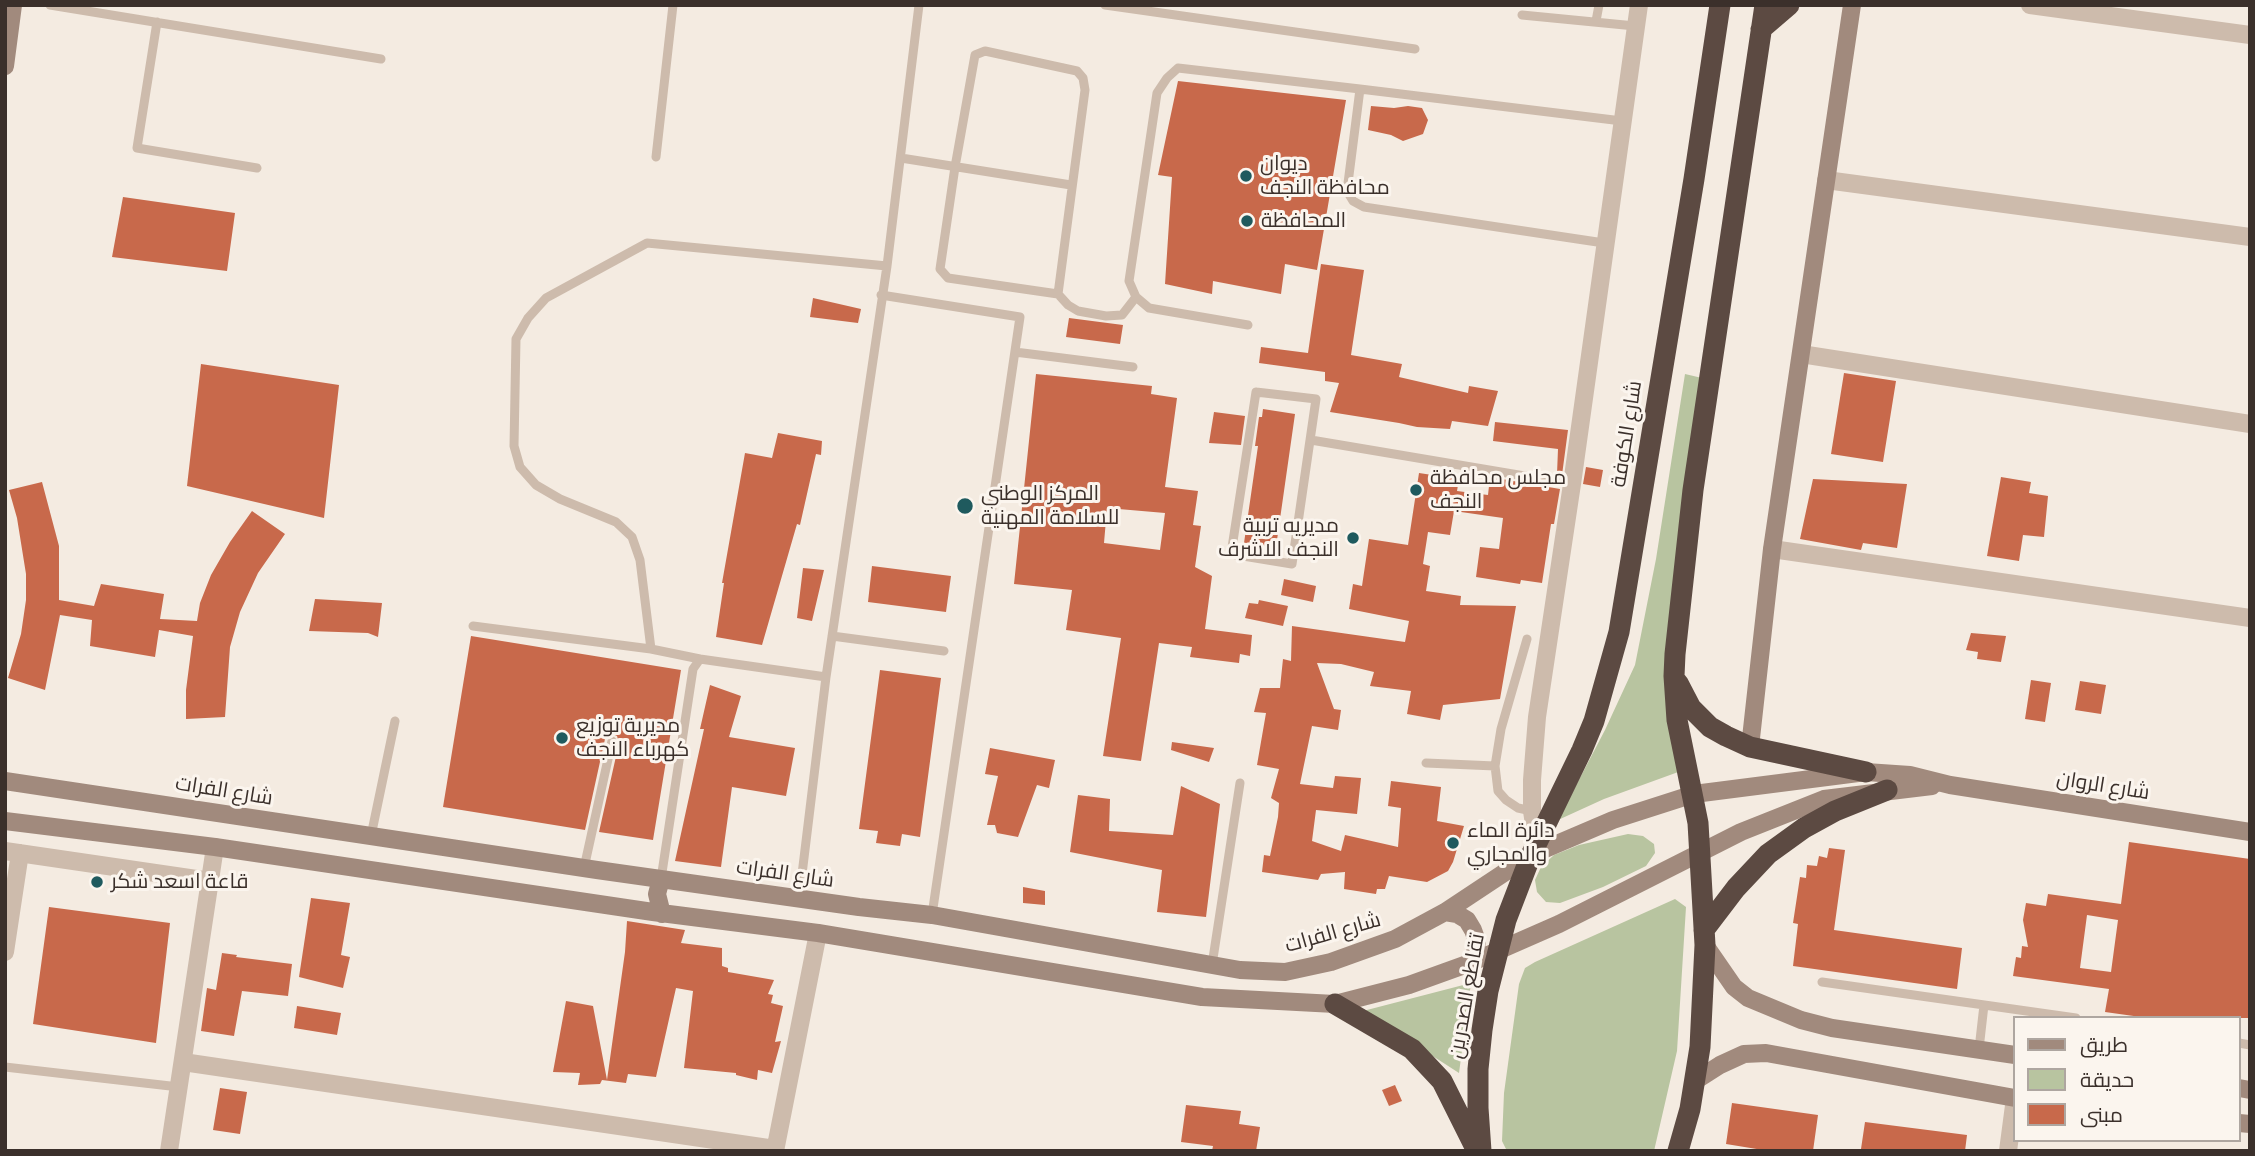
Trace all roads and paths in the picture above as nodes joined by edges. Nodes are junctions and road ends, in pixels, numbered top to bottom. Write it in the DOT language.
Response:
graph roads {
  1 [pos="13,5"];
  2 [pos="50,5"];
  3 [pos="673,5"];
  4 [pos="919,5"];
  5 [pos="1105,5"];
  6 [pos="1599,5"];
  7 [pos="1639,5"];
  8 [pos="1720,5"];
  9 [pos="1765,5"];
  10 [pos="1789,5"];
  11 [pos="1852,5"];
  12 [pos="2030,5"];
  13 [pos="1522,15"];
  14 [pos="157,22"];
  15 [pos="1596,22"];
  16 [pos="1635,26"];
  17 [pos="1761,29"];
  18 [pos="2250,35"];
  19 [pos="1415,49"];
  20 [pos="381,59"];
  21 [pos="5,66"];
  22 [pos="1360,89"];
  23 [pos="1622,121"];
  24 [pos="656,158"];
  25 [pos="901,158"];
  26 [pos="955,167"];
  27 [pos="257,168"];
  28 [pos="1826,180"];
  29 [pos="1071,185"];
  30 [pos="2250,237"];
  31 [pos="1604,243"];
  32 [pos="887,266"];
  33 [pos="1058,294"];
  34 [pos="881,295"];
  35 [pos="1136,297"];
  36 [pos="1248,326"];
  37 [pos="1015,352"];
  38 [pos="1801,354"];
  39 [pos="1133,367"];
  40 [pos="2250,424"];
  41 [pos="1311,440"];
  42 [pos="1572,484"];
  43 [pos="1772,549"];
  44 [pos="2250,618"];
  45 [pos="473,626"];
  46 [pos="832,636"];
  47 [pos="1527,639"];
  48 [pos="651,649"];
  49 [pos="944,651"];
  50 [pos="699,659"];
  51 [pos="1674,676"];
  52 [pos="826,677"];
  53 [pos="395,721"];
  54 [pos="612,741"];
  55 [pos="1750,747"];
  56 [pos="1426,763"];
  57 [pos="1495,766"];
  58 [pos="1866,772"];
  59 [pos="5,781"];
  60 [pos="1240,783"];
  61 [pos="1950,785"];
  62 [pos="1887,790"];
  63 [pos="1694,794"];
  64 [pos="1532,811"];
  65 [pos="5,821"];
  66 [pos="2250,832"];
  67 [pos="371,836"];
  68 [pos="215,847"];
  69 [pos="1534,850"];
  70 [pos="1700,851"];
  71 [pos="13,852"];
  72 [pos="590,869"];
  73 [pos="661,879"];
  74 [pos="210,881"];
  75 [pos="799,899"];
  76 [pos="592,902"];
  77 [pos="1445,912"];
  78 [pos="662,914"];
  79 [pos="932,915"];
  80 [pos="818,933"];
  81 [pos="1705,937"];
  82 [pos="1499,949"];
  83 [pos="5,952"];
  84 [pos="1470,963"];
  85 [pos="1212,965"];
  86 [pos="1822,982"];
  87 [pos="1335,1004"];
  88 [pos="1984,1005"];
  89 [pos="2062,1016"];
  90 [pos="1979,1049"];
  91 [pos="2014,1055"];
  92 [pos="183,1062"];
  93 [pos="5,1068"];
  94 [pos="1695,1081"];
  95 [pos="179,1087"];
  96 [pos="2014,1098"];
  97 [pos="2014,1106"];
  98 [pos="775,1150"];
  99 [pos="169,1151"];
  100 [pos="1479,1151"];
  101 [pos="1678,1151"];
  102 [pos="2008,1151"];
  1 -- 21 [label="main road"];
  2 -- 14 [label="lane"];
  3 -- 24 [label="lane"];
  4 -- 25 [label="lane"];
  5 -- 19 [label="lane"];
  6 -- 15 [label="lane"];
  7 -- 16 [label="street"];
  8 -- 69 [label="highway, شارع الكوفة"];
  9 -- 17 [label="highway"];
  10 -- 17 [label="highway"];
  11 -- 28 [label="main road"];
  12 -- 18 [label="street"];
  13 -- 15 [label="lane"];
  14 -- 20 [label="lane"];
  14 -- 27 [label="lane"];
  15 -- 16 [label="lane"];
  16 -- 23 [label="street"];
  17 -- 51 [label="highway"];
  22 -- 23 [label="lane"];
  22 -- 31 [label="lane"];
  22 -- 35 [label="lane"];
  23 -- 31 [label="street"];
  25 -- 26 [label="lane"];
  25 -- 32 [label="lane"];
  26 -- 29 [label="lane"];
  26 -- 29 [label="lane"];
  26 -- 33 [label="lane"];
  28 -- 30 [label="street"];
  28 -- 38 [label="main road"];
  29 -- 33 [label="lane"];
  31 -- 42 [label="street"];
  32 -- 34 [label="lane"];
  32 -- 48 [label="lane"];
  33 -- 35 [label="lane"];
  34 -- 37 [label="lane"];
  34 -- 46 [label="lane"];
  35 -- 36 [label="lane"];
  37 -- 39 [label="lane"];
  37 -- 79 [label="lane"];
  38 -- 40 [label="street"];
  38 -- 43 [label="main road"];
  41 -- 41 [label="lane"];
  41 -- 42 [label="lane"];
  42 -- 64 [label="street"];
  43 -- 44 [label="street"];
  43 -- 55 [label="main road"];
  45 -- 48 [label="lane"];
  46 -- 49 [label="lane"];
  46 -- 52 [label="lane"];
  47 -- 57 [label="lane"];
  48 -- 50 [label="lane"];
  50 -- 52 [label="lane"];
  50 -- 73 [label="lane"];
  51 -- 55 [label="highway"];
  51 -- 63 [label="highway"];
  52 -- 75 [label="lane"];
  53 -- 67 [label="lane"];
  54 -- 72 [label="lane"];
  55 -- 58 [label="highway"];
  56 -- 57 [label="lane"];
  57 -- 64 [label="lane"];
  58 -- 61 [label="main road, شارع الروان"];
  58 -- 63 [label="main road, شارع الروان"];
  59 -- 67 [label="main road, شارع الفرات"];
  60 -- 85 [label="lane"];
  61 -- 62 [label="main road, شارع الروان"];
  61 -- 66 [label="main road, شارع الروان"];
  62 -- 70 [label="main road, شارع الروان"];
  62 -- 81 [label="highway"];
  63 -- 69 [label="main road, شارع الروان"];
  63 -- 70 [label="highway"];
  64 -- 69 [label="street"];
  65 -- 68 [label="main road"];
  67 -- 72 [label="main road, شارع الفرات"];
  68 -- 74 [label="street"];
  68 -- 76 [label="main road"];
  69 -- 77 [label="main road, شارع الفرات"];
  69 -- 82 [label="highway, تقاطع الصدرين"];
  70 -- 81 [label="highway"];
  70 -- 82 [label="main road, شارع الروان"];
  71 -- 74 [label="street"];
  71 -- 83 [label="street"];
  72 -- 73 [label="main road, شارع الفرات"];
  72 -- 76 [label="main road"];
  73 -- 75 [label="main road, شارع الفرات"];
  73 -- 78 [label="main road"];
  74 -- 92 [label="street"];
  75 -- 79 [label="main road, شارع الفرات"];
  76 -- 78 [label="main road"];
  77 -- 84 [label="main road"];
  77 -- 85 [label="main road, شارع الفرات"];
  78 -- 80 [label="main road"];
  79 -- 85 [label="main road, شارع الفرات"];
  80 -- 87 [label="main road"];
  80 -- 98 [label="street"];
  81 -- 90 [label="main road"];
  81 -- 94 [label="highway"];
  82 -- 84 [label="main road"];
  82 -- 100 [label="highway, تقاطع الصدرين"];
  84 -- 87 [label="main road"];
  86 -- 88 [label="lane"];
  87 -- 100 [label="highway"];
  88 -- 89 [label="lane"];
  88 -- 90 [label="lane"];
  90 -- 91 [label="main road"];
  92 -- 95 [label="street"];
  92 -- 98 [label="street"];
  93 -- 95 [label="lane"];
  94 -- 96 [label="main road"];
  94 -- 101 [label="highway"];
  95 -- 99 [label="street"];
  97 -- 102 [label="street"];
}
